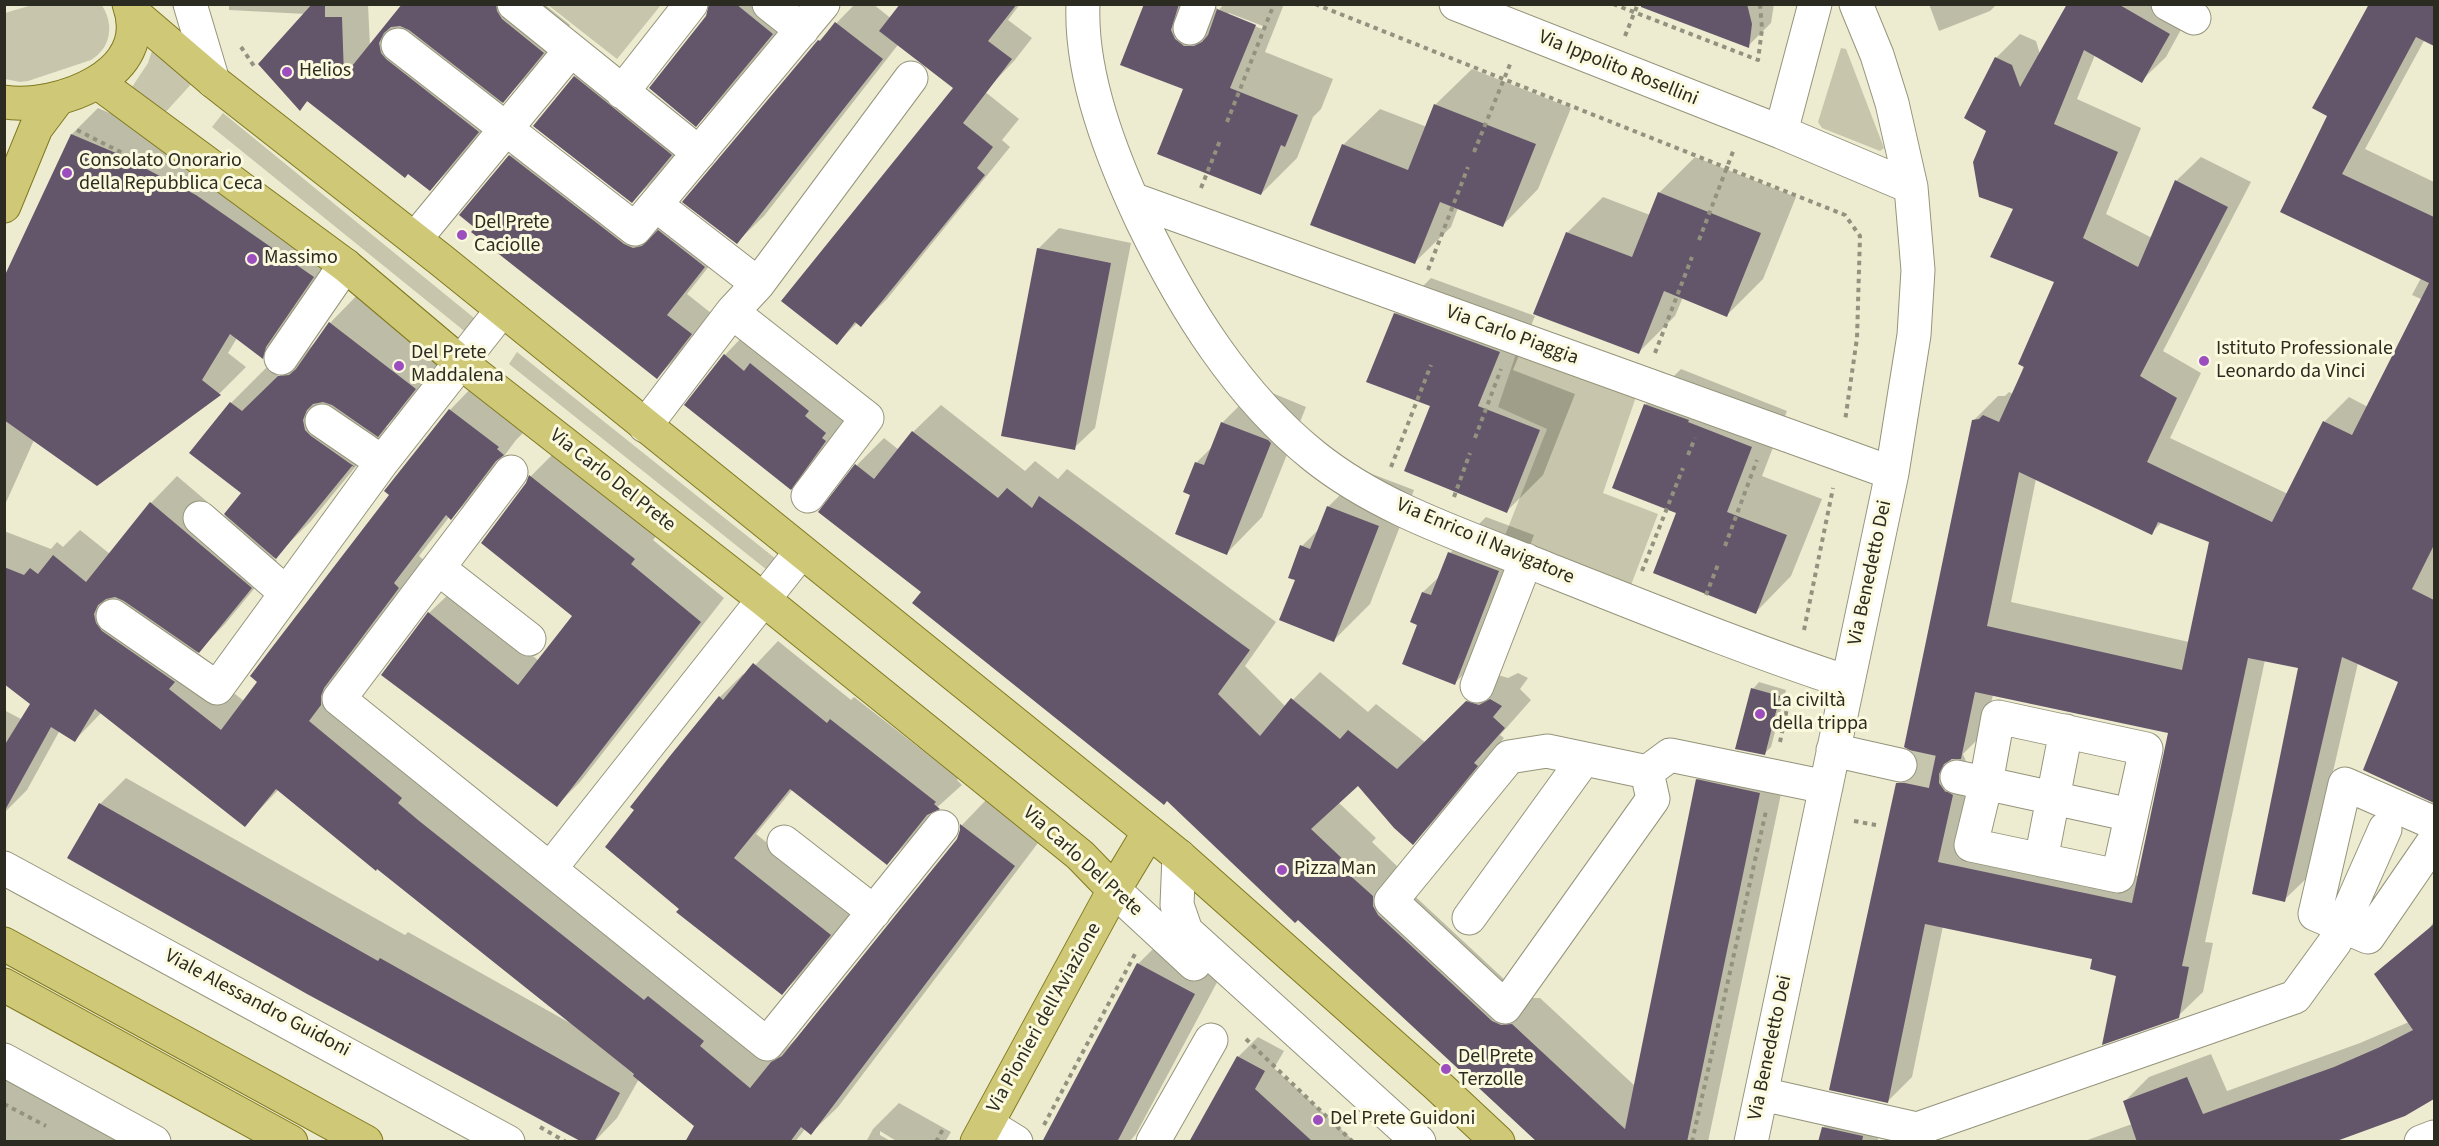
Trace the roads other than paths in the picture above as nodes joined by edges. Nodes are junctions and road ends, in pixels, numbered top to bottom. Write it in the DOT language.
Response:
graph roads {
  1 [pos="190,4"];
  2 [pos="514,4"];
  3 [pos="691,4"];
  4 [pos="769,4"];
  5 [pos="823,4"];
  6 [pos="1083,4"];
  7 [pos="1456,4"];
  8 [pos="1815,4"];
  9 [pos="1856,4"];
  10 [pos="130,8"];
  11 [pos="802,30"];
  12 [pos="398,45"];
  13 [pos="570,51"];
  14 [pos="910,78"];
  15 [pos="213,81"];
  16 [pos="97,82"];
  17 [pos="622,92"];
  18 [pos="57,100"];
  19 [pos="4,102"];
  20 [pos="506,129"];
  21 [pos="1781,132"];
  22 [pos="699,153"];
  23 [pos="1911,186"];
  24 [pos="1132,199"];
  25 [pos="656,205"];
  26 [pos="4,206"];
  27 [pos="415,239"];
  28 [pos="345,265"];
  29 [pos="758,284"];
  30 [pos="502,310"];
  31 [pos="732,312"];
  32 [pos="281,358"];
  33 [pos="460,362"];
  34 [pos="322,421"];
  35 [pos="645,426"];
  36 [pos="381,462"];
  37 [pos="511,472"];
  38 [pos="1892,473"];
  39 [pos="808,496"];
  40 [pos="200,518"];
  41 [pos="801,552"];
  42 [pos="1526,561"];
  43 [pos="438,568"];
  44 [pos="286,593"];
  45 [pos="763,599"];
  46 [pos="113,616"];
  47 [pos="529,639"];
  48 [pos="1847,682"];
  49 [pos="1477,686"];
  50 [pos="2066,731"];
  51 [pos="1833,750"];
  52 [pos="1584,759"];
  53 [pos="1900,765"];
  54 [pos="1647,772"];
  55 [pos="1971,780"];
  56 [pos="1826,788"];
  57 [pos="2053,798"];
  58 [pos="2131,815"];
  59 [pos="2434,823"];
  60 [pos="942,827"];
  61 [pos="2385,829"];
  62 [pos="1149,832"];
  63 [pos="2434,841"];
  64 [pos="784,842"];
  65 [pos="1179,856"];
  66 [pos="2041,860"];
  67 [pos="4,868"];
  68 [pos="550,869"];
  69 [pos="1114,890"];
  70 [pos="874,912"];
  71 [pos="1469,918"];
  72 [pos="2342,926"];
  73 [pos="4,944"];
  74 [pos="4,985"];
  75 [pos="1211,1040"];
  76 [pos="4,1060"];
  77 [pos="1762,1094"];
  78 [pos="982,1133"];
  79 [pos="2434,1137"];
  80 [pos="154,1142"];
  81 [pos="291,1142"];
  82 [pos="366,1142"];
  83 [pos="508,1142"];
  84 [pos="1016,1142"];
  85 [pos="1153,1142"];
  86 [pos="1386,1142"];
  87 [pos="1419,1142"];
  88 [pos="1498,1142"];
  89 [pos="1751,1142"];
  90 [pos="2421,1142"];
  1 -- 15 [label="street"];
  2 -- 13 [label="street"];
  3 -- 17 [label="street"];
  4 -- 11 [label="street"];
  5 -- 11 [label="street"];
  6 -- 24 [label="street, Via Enrico il Navigatore"];
  7 -- 21 [label="street, Via Ippolito Rosellini"];
  8 -- 21 [label="street"];
  9 -- 23 [label="street, Via Benedetto Dei"];
  10 -- 15 [label="main road"];
  10 -- 16 [label="main road"];
  11 -- 22 [label="street"];
  12 -- 20 [label="street"];
  13 -- 17 [label="street"];
  13 -- 20 [label="street"];
  14 -- 29 [label="street"];
  15 -- 27 [label="main road"];
  16 -- 18 [label="main road"];
  16 -- 28 [label="main road, Via Carlo Del Prete"];
  17 -- 22 [label="street"];
  18 -- 19 [label="main road"];
  18 -- 26 [label="main road"];
  20 -- 25 [label="street"];
  20 -- 27 [label="street"];
  21 -- 23 [label="street, Via Ippolito Rosellini"];
  22 -- 25 [label="street"];
  23 -- 38 [label="street, Via Benedetto Dei"];
  24 -- 38 [label="street, Via Carlo Piaggia"];
  24 -- 42 [label="street, Via Enrico il Navigatore"];
  25 -- 29 [label="street"];
  27 -- 30 [label="main road"];
  28 -- 32 [label="street"];
  28 -- 33 [label="main road, Via Carlo Del Prete"];
  29 -- 31 [label="street"];
  30 -- 33 [label="street"];
  30 -- 35 [label="main road"];
  31 -- 35 [label="street"];
  31 -- 39 [label="street"];
  33 -- 36 [label="street"];
  33 -- 45 [label="main road, Via Carlo Del Prete"];
  34 -- 36 [label="street"];
  35 -- 41 [label="main road"];
  36 -- 44 [label="street"];
  37 -- 43 [label="street"];
  38 -- 48 [label="street, Via Benedetto Dei"];
  40 -- 44 [label="street"];
  41 -- 45 [label="street"];
  41 -- 62 [label="main road"];
  42 -- 48 [label="street, Via Enrico il Navigatore"];
  42 -- 49 [label="street"];
  43 -- 47 [label="street"];
  43 -- 68 [label="street"];
  44 -- 46 [label="street"];
  45 -- 68 [label="street"];
  45 -- 69 [label="main road, Via Carlo Del Prete"];
  48 -- 51 [label="street, Via Benedetto Dei"];
  50 -- 55 [label="street"];
  50 -- 57 [label="street"];
  50 -- 58 [label="street"];
  51 -- 53 [label="street"];
  51 -- 56 [label="street, Via Benedetto Dei"];
  52 -- 54 [label="street"];
  52 -- 54 [label="street"];
  52 -- 71 [label="street"];
  54 -- 56 [label="street"];
  55 -- 57 [label="street"];
  55 -- 66 [label="street"];
  56 -- 77 [label="street, Via Benedetto Dei"];
  57 -- 58 [label="street"];
  57 -- 66 [label="street"];
  58 -- 66 [label="street"];
  59 -- 72 [label="street"];
  60 -- 70 [label="street"];
  61 -- 72 [label="street"];
  62 -- 65 [label="main road"];
  62 -- 69 [label="main road, Via Pionieri dell'Aviazione"];
  63 -- 72 [label="street"];
  64 -- 70 [label="street"];
  65 -- 87 [label="street"];
  65 -- 88 [label="main road"];
  67 -- 83 [label="street, Viale Alessandro Guidoni"];
  68 -- 70 [label="street"];
  69 -- 78 [label="main road, Via Pionieri dell'Aviazione"];
  69 -- 86 [label="street, Via Carlo Del Prete"];
  72 -- 77 [label="street"];
  73 -- 82 [label="main road"];
  74 -- 81 [label="main road"];
  75 -- 85 [label="street"];
  76 -- 80 [label="street"];
  77 -- 89 [label="street, Via Benedetto Dei"];
  78 -- 84 [label="street"];
  79 -- 90 [label="street"];
}
